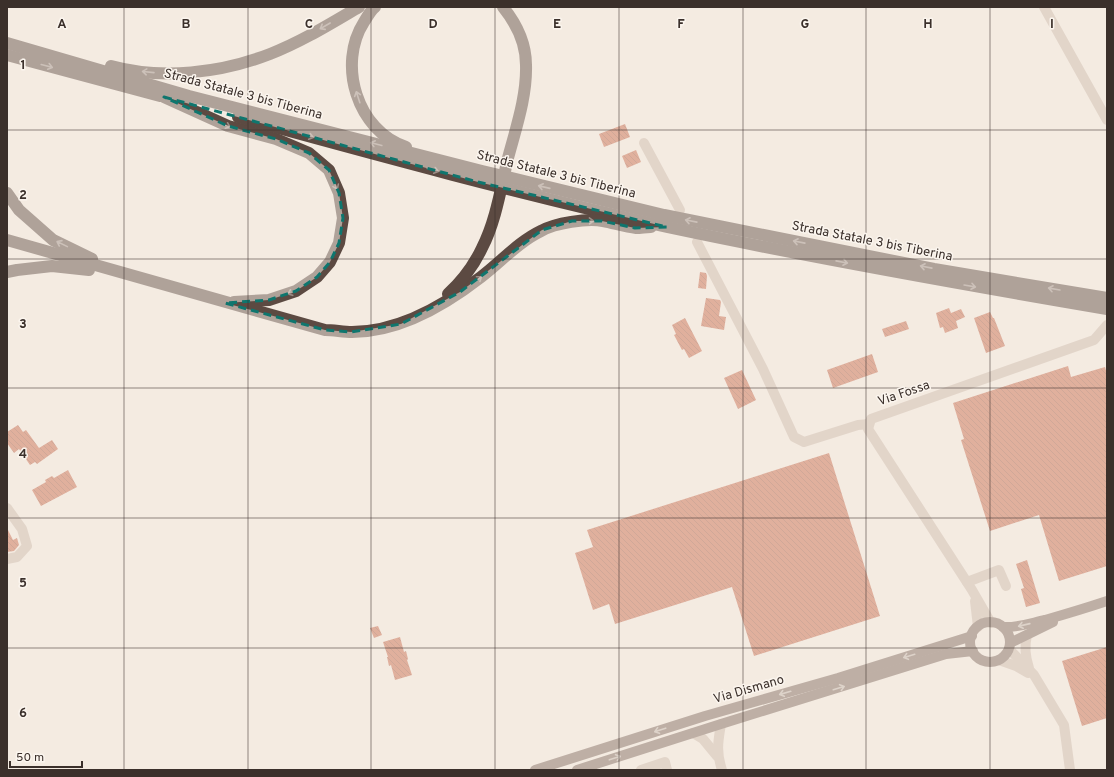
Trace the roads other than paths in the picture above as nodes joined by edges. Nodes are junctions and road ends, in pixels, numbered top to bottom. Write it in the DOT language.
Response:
graph roads {
  1 [pos="359,7"];
  2 [pos="375,7"];
  3 [pos="503,7"];
  4 [pos="1044,7"];
  5 [pos="9,49"];
  6 [pos="164,97"];
  7 [pos="1107,120"];
  8 [pos="644,143"];
  9 [pos="480,177"];
  10 [pos="7,193"];
  11 [pos="680,210"];
  12 [pos="666,221"];
  13 [pos="7,240"];
  14 [pos="697,242"];
  15 [pos="7,272"];
  16 [pos="122,274"];
  17 [pos="1107,298"];
  18 [pos="1092,301"];
  19 [pos="225,302"];
  20 [pos="432,309"];
  21 [pos="1107,310"];
  22 [pos="1107,325"];
  23 [pos="869,424"];
  24 [pos="7,508"];
  25 [pos="7,559"];
  26 [pos="970,586"];
  27 [pos="1006,586"];
  28 [pos="1107,602"];
  29 [pos="1072,613"];
  30 [pos="991,623"];
  31 [pos="978,627"];
  32 [pos="1003,627"];
  33 [pos="1028,635"];
  34 [pos="972,636"];
  35 [pos="1009,646"];
  36 [pos="973,651"];
  37 [pos="999,660"];
  38 [pos="1031,673"];
  39 [pos="722,724"];
  40 [pos="693,733"];
  41 [pos="717,756"];
  42 [pos="666,766"];
  43 [pos="535,770"];
  44 [pos="577,770"];
  45 [pos="641,770"];
  46 [pos="722,770"];
  47 [pos="1070,770"];
  1 -- 5 [label="highway, one-way"];
  9 -- 2 [label="highway, one-way"];
  3 -- 20 [label="highway"];
  4 -- 7 [label="street"];
  5 -- 6 [label="highway, Strada Statale 3 bis Tiberina, one-way"];
  9 -- 5 [label="highway, Strada Statale 3 bis Tiberina, one-way"];
  6 -- 9 [label="highway, Strada Statale 3 bis Tiberina, one-way"];
  6 -- 19 [label="highway, one-way"];
  8 -- 11 [label="street"];
  9 -- 12 [label="highway, Strada Statale 3 bis Tiberina"];
  16 -- 10 [label="highway, one-way"];
  12 -- 18 [label="highway, Strada Statale 3 bis Tiberina"];
  20 -- 12 [label="highway, one-way"];
  13 -- 16 [label="highway"];
  14 -- 23 [label="street"];
  15 -- 16 [label="highway"];
  16 -- 19 [label="highway"];
  17 -- 18 [label="highway, Strada Statale 3 bis Tiberina"];
  18 -- 21 [label="highway, Strada Statale 3 bis Tiberina"];
  19 -- 20 [label="highway"];
  22 -- 23 [label="street, Via Fossa"];
  23 -- 26 [label="street, Via Fossa"];
  24 -- 25 [label="street"];
  26 -- 27 [label="street"];
  26 -- 30 [label="street, Via Fossa"];
  26 -- 31 [label="street, Via Fossa"];
  28 -- 29 [label="main road"];
  29 -- 32 [label="main road, one-way"];
  29 -- 33 [label="main road"];
  30 -- 31 [label="main road"];
  30 -- 32 [label="main road"];
  31 -- 34 [label="main road"];
  32 -- 35 [label="main road"];
  33 -- 35 [label="main road"];
  33 -- 38 [label="street"];
  34 -- 36 [label="main road"];
  34 -- 43 [label="main road, Via Dismano, one-way"];
  35 -- 37 [label="main road"];
  35 -- 38 [label="street"];
  36 -- 37 [label="main road"];
  39 -- 36 [label="main road, Via Dismano, one-way"];
  37 -- 38 [label="street"];
  38 -- 47 [label="street"];
  39 -- 40 [label="main road, Via Dismano"];
  39 -- 41 [label="street"];
  40 -- 41 [label="street"];
  44 -- 40 [label="main road, Via Dismano, one-way"];
  41 -- 46 [label="street"];
  42 -- 45 [label="street"];
}
